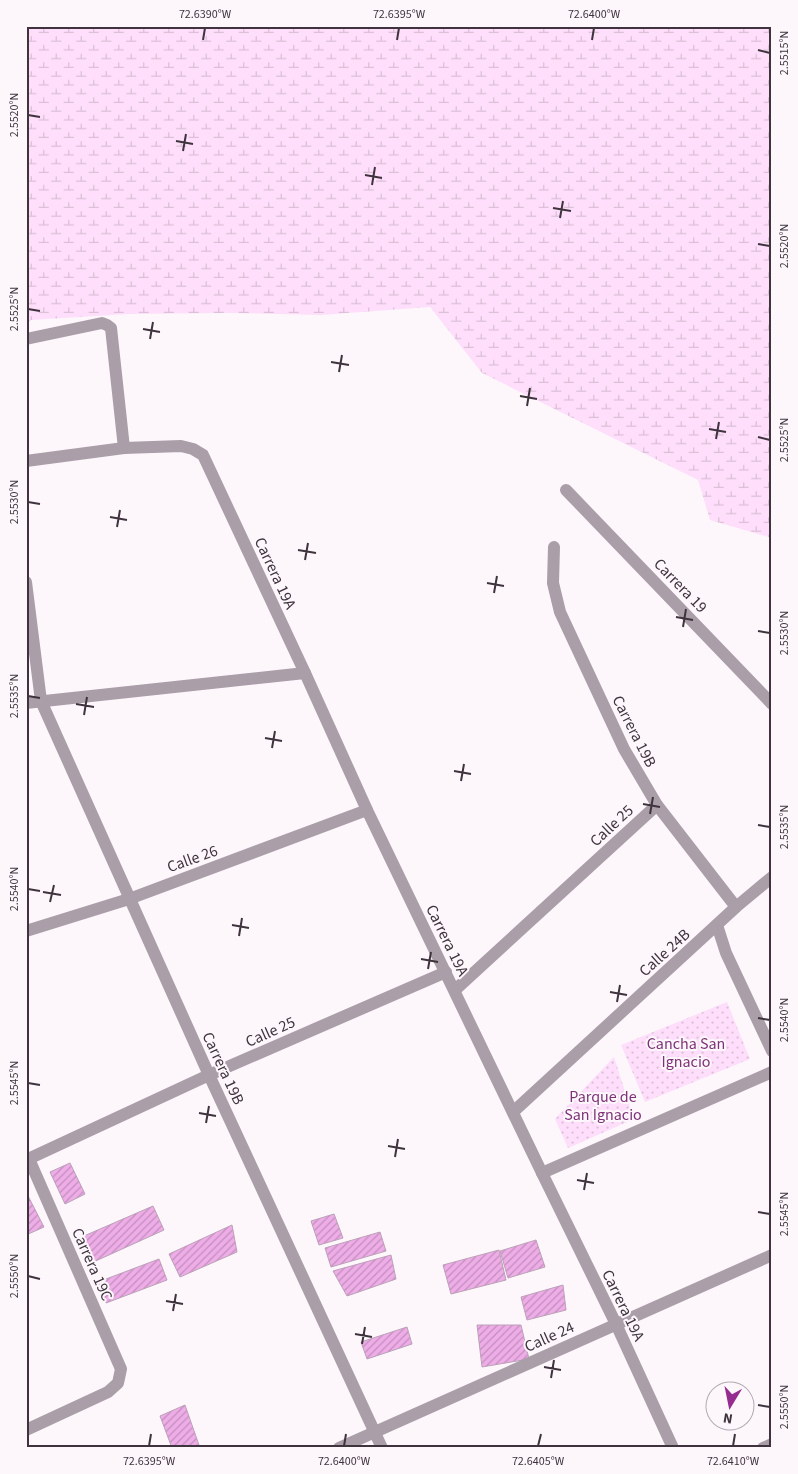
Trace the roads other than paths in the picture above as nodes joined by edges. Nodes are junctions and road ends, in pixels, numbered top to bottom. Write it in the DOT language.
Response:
graph roads {
  1 [pos="26,339"];
  2 [pos="124,448"];
  3 [pos="26,461"];
  4 [pos="566,490"];
  5 [pos="554,547"];
  6 [pos="26,582"];
  7 [pos="305,673"];
  8 [pos="41,701"];
  9 [pos="26,703"];
  10 [pos="772,704"];
  11 [pos="657,805"];
  12 [pos="367,810"];
  13 [pos="772,877"];
  14 [pos="129,899"];
  15 [pos="736,908"];
  16 [pos="717,925"];
  17 [pos="26,931"];
  18 [pos="446,972"];
  19 [pos="455,990"];
  20 [pos="772,1051"];
  21 [pos="772,1072"];
  22 [pos="209,1075"];
  23 [pos="513,1112"];
  24 [pos="27,1159"];
  25 [pos="542,1173"];
  26 [pos="772,1255"];
  27 [pos="616,1324"];
  28 [pos="26,1430"];
  29 [pos="374,1432"];
  30 [pos="772,1444"];
  31 [pos="339,1448"];
  32 [pos="382,1448"];
  33 [pos="673,1448"];
  34 [pos="763,1448"];
  1 -- 2 [label="street"];
  2 -- 3 [label="street"];
  2 -- 7 [label="street, Carrera 19A"];
  4 -- 10 [label="street, Carrera 19"];
  5 -- 11 [label="street, Carrera 19B"];
  6 -- 8 [label="street, Carrera 19B"];
  7 -- 8 [label="street"];
  7 -- 12 [label="street, Carrera 19A"];
  8 -- 9 [label="street"];
  8 -- 14 [label="street, Carrera 19B"];
  11 -- 15 [label="street, Carrera 19B"];
  11 -- 19 [label="street, Calle 25"];
  12 -- 14 [label="street, Calle 26"];
  12 -- 18 [label="street, Carrera 19A"];
  13 -- 15 [label="street, Calle 24B"];
  14 -- 17 [label="street, Calle 26"];
  14 -- 22 [label="street, Carrera 19B"];
  15 -- 16 [label="street, Calle 24B"];
  16 -- 20 [label="street"];
  16 -- 23 [label="street, Calle 24B"];
  18 -- 19 [label="street, Carrera 19A"];
  18 -- 22 [label="street, Calle 25"];
  19 -- 23 [label="street, Carrera 19A"];
  21 -- 25 [label="street"];
  22 -- 24 [label="street, Calle 25"];
  22 -- 29 [label="street, Carrera 19B"];
  23 -- 25 [label="street, Carrera 19A"];
  24 -- 28 [label="street, Carrera 19C"];
  25 -- 27 [label="street, Carrera 19A"];
  26 -- 27 [label="street, Calle 24"];
  27 -- 29 [label="street, Calle 24"];
  27 -- 33 [label="street, Carrera 19A"];
  29 -- 31 [label="street, Calle 24"];
  29 -- 32 [label="street, Carrera 19B"];
  30 -- 34 [label="street"];
}
